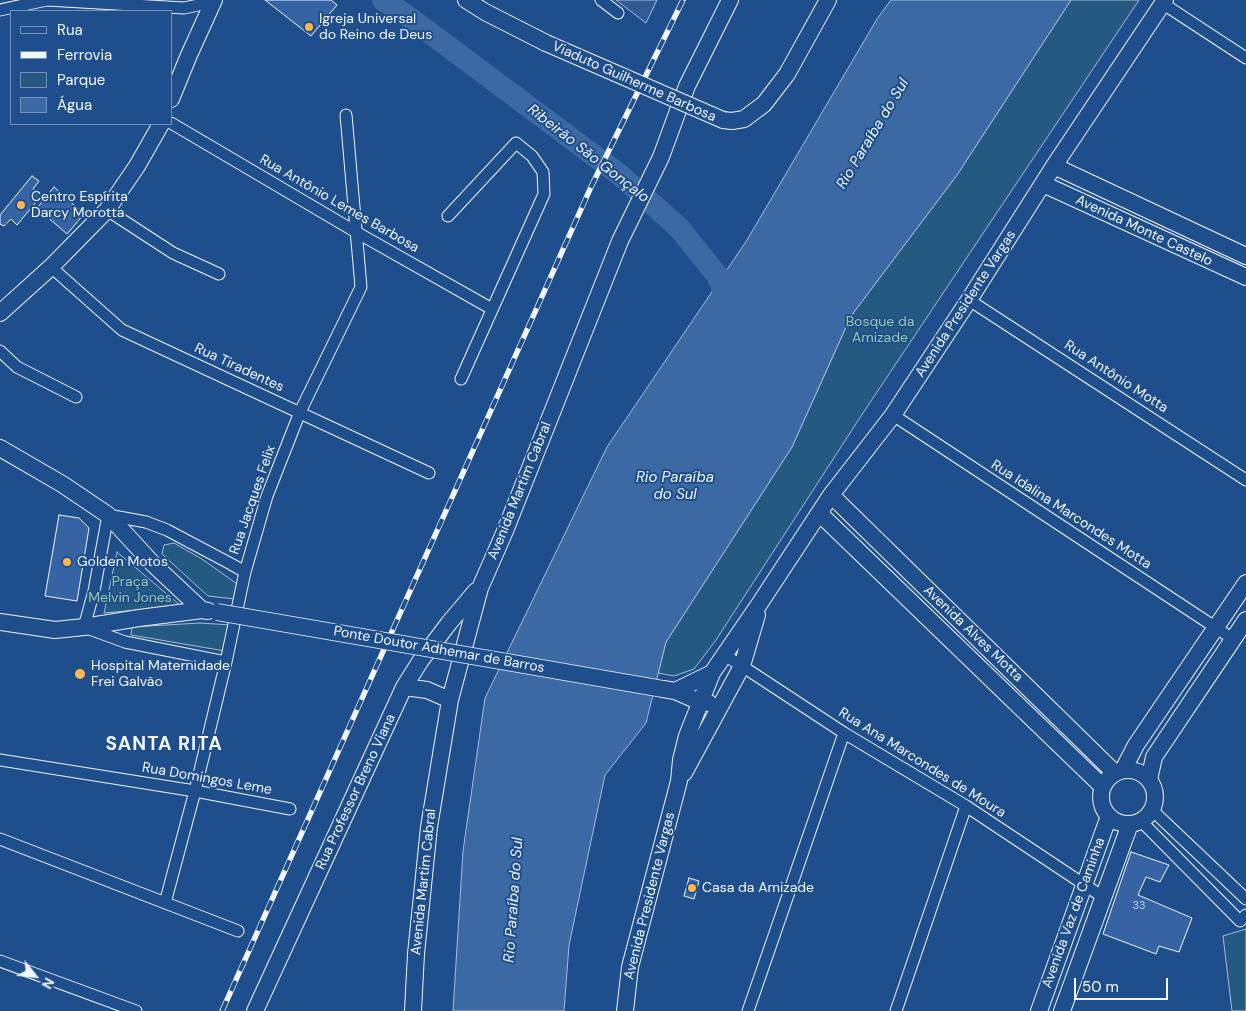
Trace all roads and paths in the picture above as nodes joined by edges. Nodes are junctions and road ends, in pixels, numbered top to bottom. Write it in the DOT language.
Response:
graph roads {
  1 [pos="47,0"];
  2 [pos="466,0"];
  3 [pos="601,0"];
  4 [pos="730,0"];
  5 [pos="828,0"];
  6 [pos="213,1"];
  7 [pos="1164,2"];
  8 [pos="0,10"];
  9 [pos="618,13"];
  10 [pos="1246,58"];
  11 [pos="172,97"];
  12 [pos="346,115"];
  13 [pos="172,124"];
  14 [pos="160,125"];
  15 [pos="1054,166"];
  16 [pos="1043,184"];
  17 [pos="107,210"];
  18 [pos="448,216"];
  19 [pos="356,232"];
  20 [pos="1246,256"];
  21 [pos="51,267"];
  22 [pos="219,274"];
  23 [pos="1246,277"];
  24 [pos="969,300"];
  25 [pos="492,310"];
  26 [pos="0,313"];
  27 [pos="0,351"];
  28 [pos="460,379"];
  29 [pos="76,397"];
  30 [pos="300,412"];
  31 [pos="893,415"];
  32 [pos="0,448"];
  33 [pos="429,473"];
  34 [pos="1246,480"];
  35 [pos="831,495"];
  36 [pos="819,513"];
  37 [pos="108,515"];
  38 [pos="244,572"];
  39 [pos="1246,583"];
  40 [pos="480,588"];
  41 [pos="760,603"];
  42 [pos="210,611"];
  43 [pos="1246,620"];
  44 [pos="0,622"];
  45 [pos="84,627"];
  46 [pos="1216,628"];
  47 [pos="977,638"];
  48 [pos="1233,639"];
  49 [pos="962,651"];
  50 [pos="724,655"];
  51 [pos="226,662"];
  52 [pos="742,666"];
  53 [pos="712,673"];
  54 [pos="404,687"];
  55 [pos="669,690"];
  56 [pos="450,700"];
  57 [pos="700,702"];
  58 [pos="722,704"];
  59 [pos="844,733"];
  60 [pos="0,760"];
  61 [pos="1119,771"];
  62 [pos="1149,780"];
  63 [pos="679,781"];
  64 [pos="1103,787"];
  65 [pos="196,791"];
  66 [pos="966,806"];
  67 [pos="290,809"];
  68 [pos="1109,816"];
  69 [pos="1140,818"];
  70 [pos="0,839"];
  71 [pos="1246,882"];
  72 [pos="1084,884"];
  73 [pos="1243,896"];
  74 [pos="1103,897"];
  75 [pos="165,903"];
  76 [pos="1243,918"];
  77 [pos="238,931"];
  78 [pos="0,961"];
  79 [pos="136,1011"];
  80 [pos="256,1011"];
  81 [pos="413,1011"];
  82 [pos="625,1011"];
  83 [pos="748,1011"];
  84 [pos="896,1011"];
  85 [pos="1039,1011"];
  86 [pos="1062,1011"];
  1 -- 6 [label="street"];
  1 -- 8 [label="street"];
  2 -- 5 [label="street, Viaduto Guilherme Barbosa, bridge"];
  3 -- 9 [label="street"];
  4 -- 40 [label="street, Avenida Martim Cabral"];
  6 -- 11 [label="street"];
  7 -- 10 [label="street"];
  7 -- 15 [label="street, Avenida Presidente Vargas"];
  12 -- 19 [label="street, Rua Jacques Felix"];
  13 -- 19 [label="street, Rua Antônio Lemes Barbosa"];
  14 -- 17 [label="street"];
  15 -- 16 [label="street, Avenida Presidente Vargas"];
  15 -- 20 [label="street, Avenida Monte Castelo"];
  16 -- 23 [label="street, Avenida Monte Castelo"];
  16 -- 24 [label="street, Avenida Presidente Vargas"];
  17 -- 21 [label="street"];
  17 -- 22 [label="street"];
  18 -- 25 [label="street"];
  19 -- 25 [label="street, Rua Antônio Lemes Barbosa"];
  19 -- 30 [label="street, Rua Jacques Felix"];
  21 -- 26 [label="street"];
  21 -- 30 [label="street, Rua Tiradentes"];
  24 -- 31 [label="street, Avenida Presidente Vargas"];
  24 -- 34 [label="street, Rua Antônio Motta"];
  25 -- 28 [label="street"];
  27 -- 29 [label="street"];
  30 -- 33 [label="street, Rua Tiradentes"];
  30 -- 38 [label="street, Rua Jacques Felix"];
  31 -- 35 [label="street, Avenida Presidente Vargas"];
  31 -- 46 [label="street, Rua Idalina Marcondes Motta"];
  32 -- 37 [label="street"];
  35 -- 36 [label="street, Avenida Presidente Vargas"];
  35 -- 47 [label="street, Avenida Alves Motta"];
  36 -- 41 [label="street, Avenida Presidente Vargas"];
  36 -- 49 [label="street, Avenida Alves Motta"];
  37 -- 38 [label="street"];
  37 -- 42 [label="street"];
  37 -- 45 [label="street"];
  38 -- 51 [label="street, Rua Jacques Felix"];
  39 -- 46 [label="street"];
  40 -- 54 [label="street, Rua Professor Breno Viana"];
  40 -- 56 [label="street, Avenida Martim Cabral"];
  41 -- 50 [label="street, Avenida Presidente Vargas"];
  41 -- 52 [label="street, Avenida Presidente Vargas"];
  42 -- 45 [label="street, Ponte Doutor Adhemar de Barros"];
  42 -- 55 [label="street, Ponte Doutor Adhemar de Barros, bridge"];
  43 -- 48 [label="street"];
  44 -- 45 [label="street, Ponte Doutor Adhemar de Barros"];
  45 -- 51 [label="street"];
  46 -- 48 [label="street, Rua Idalina Marcondes Motta"];
  46 -- 61 [label="street"];
  47 -- 49 [label="street"];
  47 -- 61 [label="street, Avenida Alves Motta"];
  48 -- 62 [label="street"];
  49 -- 64 [label="street, Avenida Alves Motta"];
  50 -- 52 [label="street, Rua Ana Marcondes de Moura"];
  50 -- 53 [label="street, Avenida Presidente Vargas"];
  51 -- 65 [label="street, Rua Jacques Felix"];
  52 -- 58 [label="street, Avenida Presidente Vargas"];
  52 -- 59 [label="street, Rua Ana Marcondes de Moura"];
  53 -- 55 [label="street"];
  53 -- 57 [label="street, Avenida Presidente Vargas"];
  54 -- 56 [label="street"];
  54 -- 80 [label="street, Rua Professor Breno Viana"];
  55 -- 57 [label="street, Ponte Doutor Adhemar de Barros"];
  56 -- 81 [label="street, Avenida Martim Cabral"];
  57 -- 58 [label="street"];
  57 -- 63 [label="street, Avenida Presidente Vargas"];
  58 -- 63 [label="street, Avenida Presidente Vargas"];
  59 -- 66 [label="street, Rua Ana Marcondes de Moura"];
  59 -- 83 [label="street"];
  60 -- 65 [label="street, Rua Domingos Leme"];
  61 -- 62 [label="street"];
  61 -- 64 [label="street"];
  62 -- 69 [label="street"];
  63 -- 82 [label="street, Avenida Presidente Vargas"];
  64 -- 68 [label="street"];
  65 -- 67 [label="street, Rua Domingos Leme"];
  65 -- 75 [label="street, Rua Jacques Felix"];
  66 -- 72 [label="street, Rua Ana Marcondes de Moura"];
  66 -- 84 [label="street"];
  68 -- 69 [label="street"];
  68 -- 72 [label="street, Avenida Vaz de Caminha"];
  69 -- 73 [label="street"];
  69 -- 74 [label="street, Avenida Vaz de Caminha"];
  69 -- 76 [label="street"];
  70 -- 75 [label="street"];
  71 -- 73 [label="street"];
  72 -- 74 [label="street, Rua Ana Marcondes de Moura"];
  72 -- 85 [label="street, Avenida Vaz de Caminha"];
  74 -- 86 [label="street, Avenida Vaz de Caminha"];
  75 -- 77 [label="street"];
  78 -- 79 [label="street"];
}
